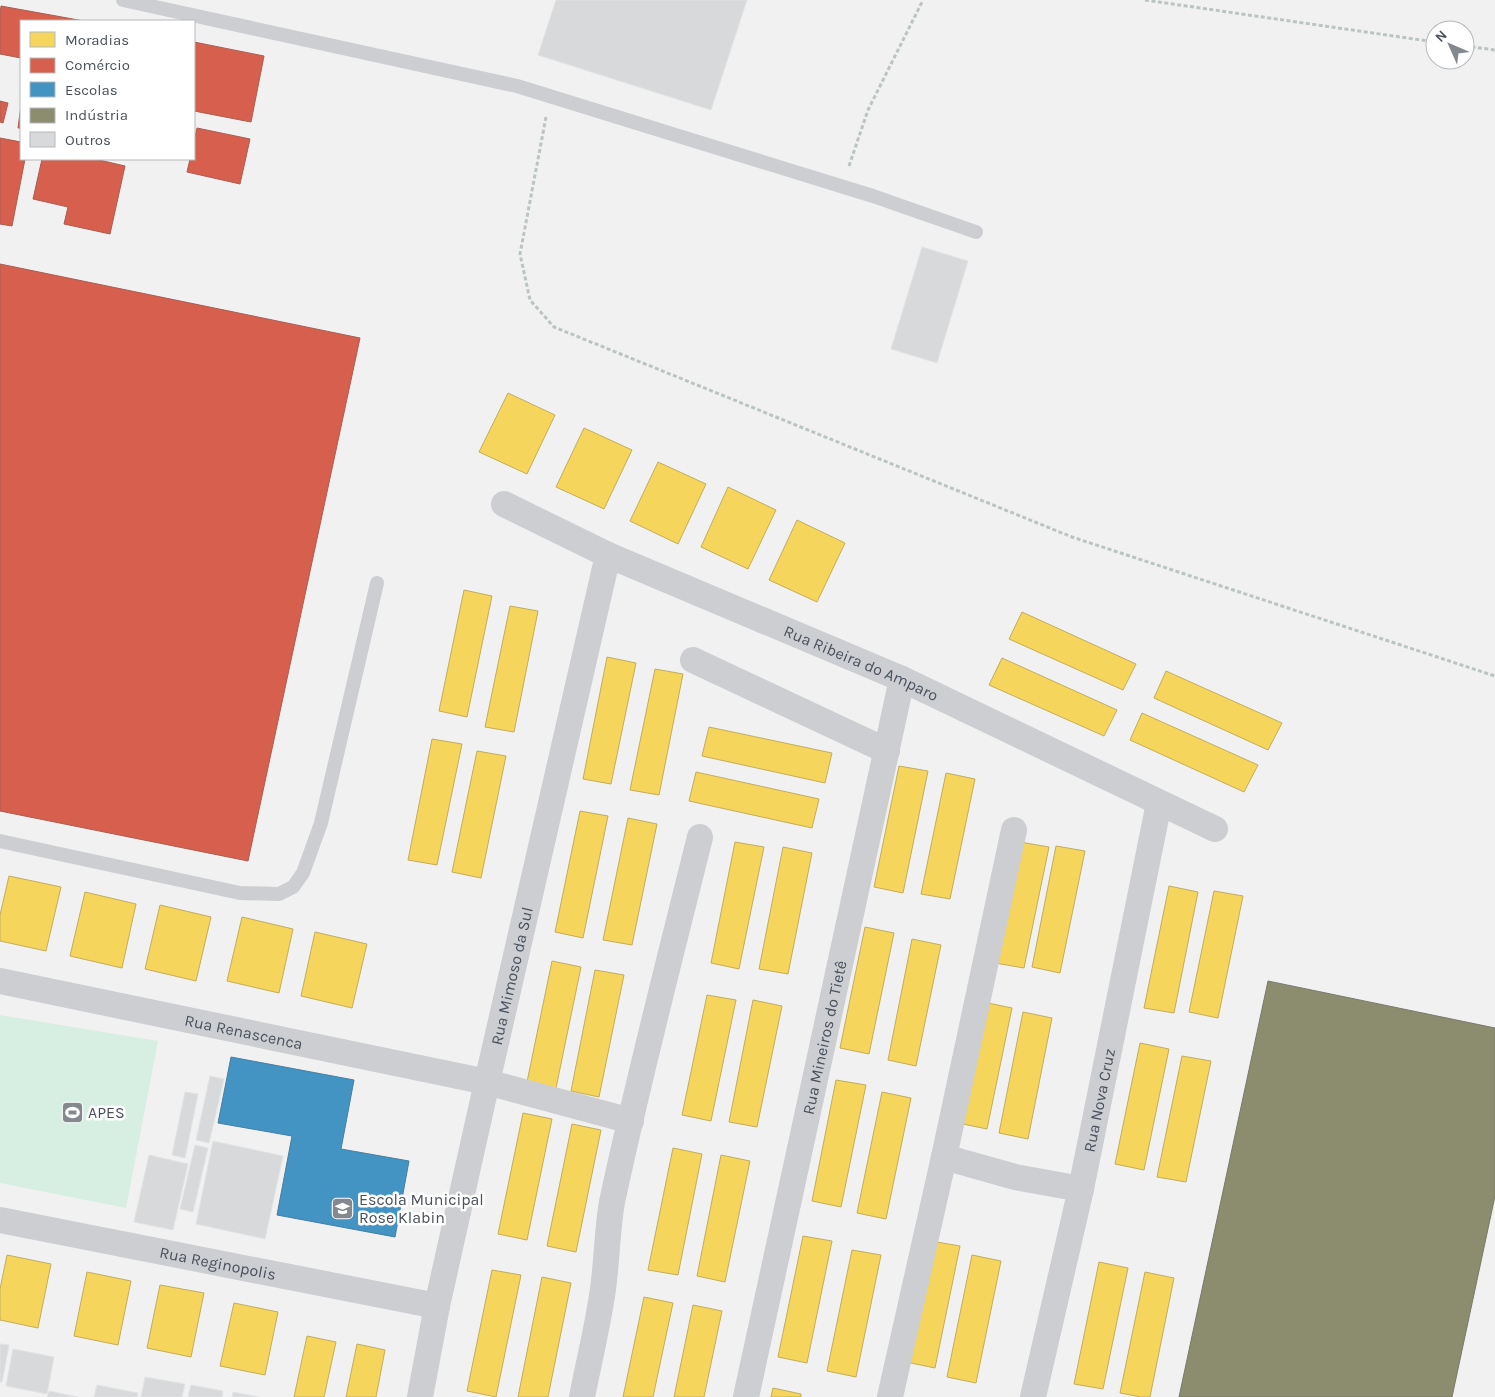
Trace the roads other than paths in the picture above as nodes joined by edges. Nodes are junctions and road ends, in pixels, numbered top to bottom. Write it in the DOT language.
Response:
graph roads {
  1 [pos="123,0"];
  2 [pos="976,232"];
  3 [pos="504,504"];
  4 [pos="608,555"];
  5 [pos="377,583"];
  6 [pos="693,660"];
  7 [pos="902,679"];
  8 [pos="887,751"];
  9 [pos="1159,803"];
  10 [pos="1215,828"];
  11 [pos="1014,830"];
  12 [pos="700,837"];
  13 [pos="0,841"];
  14 [pos="0,981"];
  15 [pos="487,1082"];
  16 [pos="631,1121"];
  17 [pos="944,1157"];
  18 [pos="1081,1189"];
  19 [pos="0,1220"];
  20 [pos="437,1306"];
  21 [pos="420,1397"];
  22 [pos="582,1397"];
  23 [pos="746,1397"];
  24 [pos="890,1397"];
  25 [pos="1033,1397"];
  1 -- 2 [label="lane"];
  3 -- 4 [label="street, Rua Ribeira do Amparo"];
  4 -- 7 [label="street, Rua Ribeira do Amparo"];
  4 -- 15 [label="street, Rua Mimoso da Sul"];
  5 -- 13 [label="lane"];
  6 -- 8 [label="street"];
  7 -- 8 [label="street, Rua Mineiros do Tietê"];
  7 -- 9 [label="street, Rua Ribeira do Amparo"];
  8 -- 23 [label="street, Rua Mineiros do Tietê"];
  9 -- 10 [label="street, Rua Ribeira do Amparo"];
  9 -- 18 [label="street, Rua Nova Cruz"];
  11 -- 17 [label="street"];
  12 -- 16 [label="street"];
  14 -- 15 [label="street, Rua Renascenca"];
  15 -- 16 [label="street, Rua Renascenca"];
  15 -- 20 [label="street, Rua Mimoso da Sul"];
  16 -- 22 [label="street"];
  17 -- 18 [label="street"];
  17 -- 24 [label="street"];
  18 -- 25 [label="street, Rua Nova Cruz"];
  19 -- 20 [label="street, Rua Reginopolis"];
  20 -- 21 [label="street, Rua Mimoso da Sul"];
}
